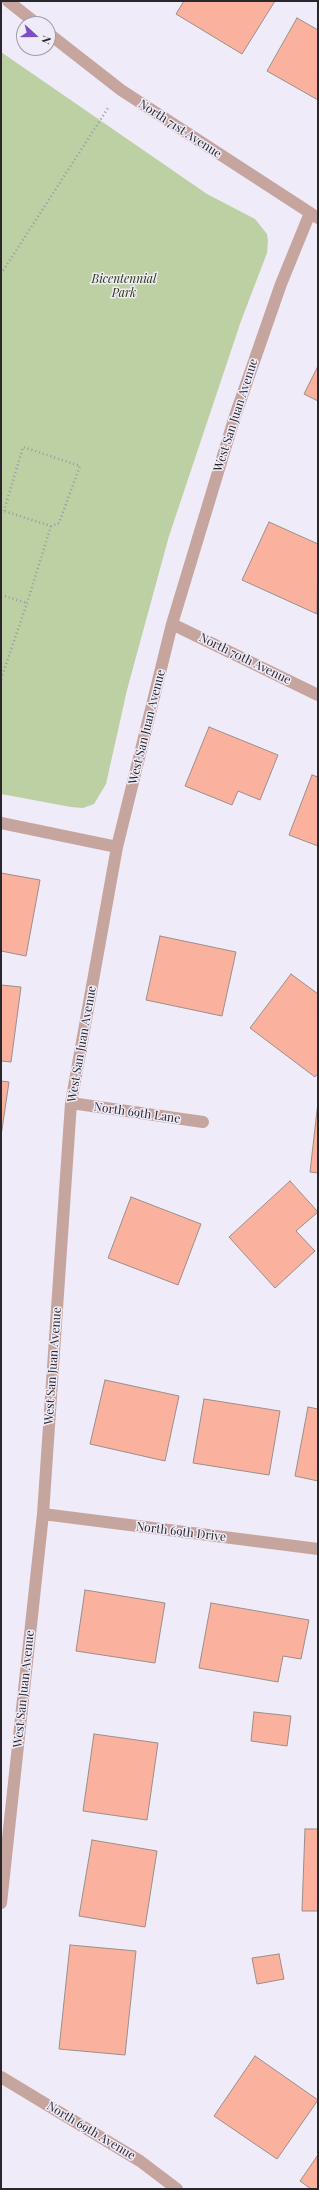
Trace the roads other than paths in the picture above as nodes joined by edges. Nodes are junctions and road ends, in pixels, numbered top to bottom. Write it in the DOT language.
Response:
graph roads {
  1 [pos="8,1"];
  2 [pos="27,16"];
  3 [pos="56,39"];
  4 [pos="314,215"];
  5 [pos="172,624"];
  6 [pos="318,694"];
  7 [pos="1,823"];
  8 [pos="117,847"];
  9 [pos="71,1103"];
  10 [pos="204,1122"];
  11 [pos="43,1514"];
  12 [pos="318,1549"];
  13 [pos="1,1903"];
  14 [pos="1,2077"];
  15 [pos="177,2189"];
  1 -- 2 [label="street"];
  3 -- 4 [label="street, North 71st Avenue"];
  4 -- 5 [label="street, West San Juan Avenue"];
  5 -- 6 [label="street, North 70th Avenue"];
  5 -- 8 [label="street, West San Juan Avenue"];
  7 -- 8 [label="street"];
  8 -- 9 [label="street, West San Juan Avenue"];
  9 -- 10 [label="street, North 69th Lane"];
  9 -- 11 [label="street, West San Juan Avenue"];
  11 -- 12 [label="street, North 69th Drive"];
  11 -- 13 [label="street, West San Juan Avenue"];
  14 -- 15 [label="street, North 69th Avenue"];
}
